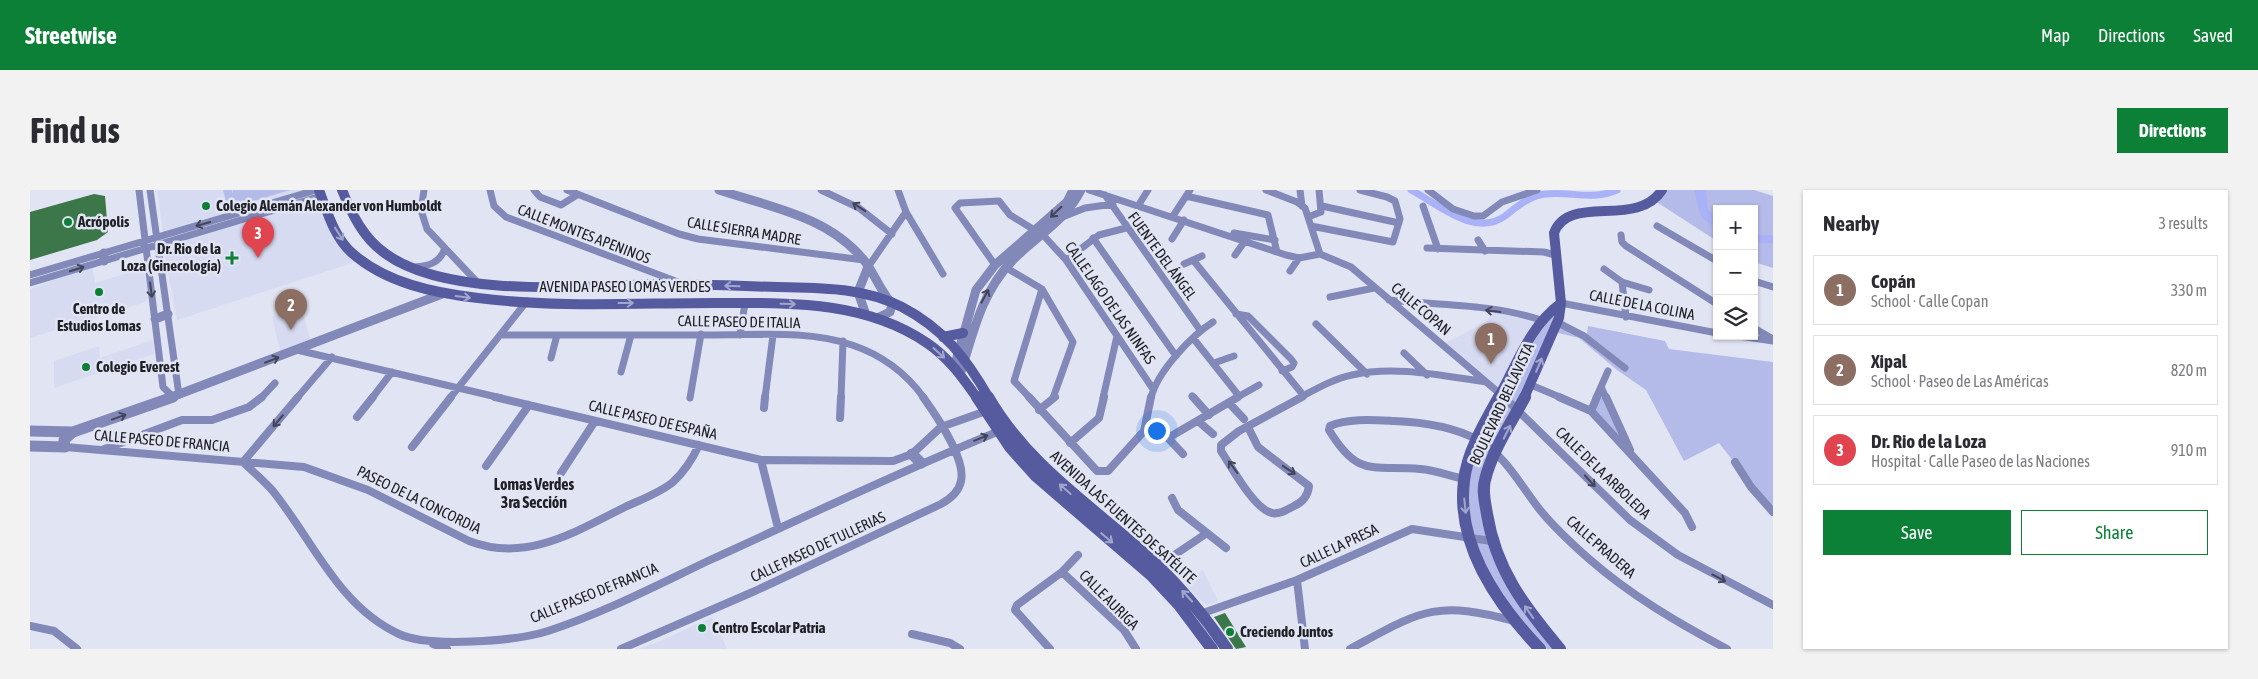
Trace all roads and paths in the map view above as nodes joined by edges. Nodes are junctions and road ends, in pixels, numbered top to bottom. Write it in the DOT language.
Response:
graph roads {
  1 [pos="139,190"];
  2 [pos="150,190"];
  3 [pos="342,190"];
  4 [pos="424,190"];
  5 [pos="490,190"];
  6 [pos="534,190"];
  7 [pos="567,190"];
  8 [pos="720,190"];
  9 [pos="821,190"];
  10 [pos="898,190"];
  11 [pos="1073,190"];
  12 [pos="1081,190"];
  13 [pos="1089,190"];
  14 [pos="1266,190"];
  15 [pos="1300,190"];
  16 [pos="1319,190"];
  17 [pos="1360,190"];
  18 [pos="1428,190"];
  19 [pos="1537,190"];
  20 [pos="1662,190"];
  21 [pos="1147,191"];
  22 [pos="319,192"];
  23 [pos="1188,193"];
  24 [pos="577,195"];
  25 [pos="1105,195"];
  26 [pos="1110,204"];
  27 [pos="1136,205"];
  28 [pos="1302,206"];
  29 [pos="1322,206"];
  30 [pos="1423,206"];
  31 [pos="906,212"];
  32 [pos="1065,216"];
  33 [pos="1173,216"];
  34 [pos="1308,217"];
  35 [pos="1184,220"];
  36 [pos="1399,222"];
  37 [pos="1311,226"];
  38 [pos="1657,226"];
  39 [pos="1126,228"];
  40 [pos="1213,230"];
  41 [pos="1040,233"];
  42 [pos="892,234"];
  43 [pos="1621,235"];
  44 [pos="1093,238"];
  45 [pos="1172,239"];
  46 [pos="1275,240"];
  47 [pos="1478,240"];
  48 [pos="158,241"];
  49 [pos="1245,241"];
  50 [pos="146,244"];
  51 [pos="446,248"];
  52 [pos="1427,248"];
  53 [pos="1438,249"];
  54 [pos="1485,251"];
  55 [pos="1277,252"];
  56 [pos="1320,254"];
  57 [pos="1235,255"];
  58 [pos="1555,255"];
  59 [pos="1202,256"];
  60 [pos="104,257"];
  61 [pos="1300,258"];
  62 [pos="1713,259"];
  63 [pos="1066,260"];
  64 [pos="1193,260"];
  65 [pos="866,263"];
  66 [pos="1184,264"];
  67 [pos="995,265"];
  68 [pos="414,267"];
  69 [pos="1005,267"];
  70 [pos="1604,269"];
  71 [pos="1290,271"];
  72 [pos="943,274"];
  73 [pos="30,275"];
  74 [pos="478,282"];
  75 [pos="1622,282"];
  76 [pos="1758,282"];
  77 [pos="30,283"];
  78 [pos="686,284"];
  79 [pos="1773,287"];
  80 [pos="1374,288"];
  81 [pos="1042,289"];
  82 [pos="1649,290"];
  83 [pos="858,292"];
  84 [pos="442,294"];
  85 [pos="1330,297"];
  86 [pos="1388,300"];
  87 [pos="1713,301"];
  88 [pos="527,302"];
  89 [pos="891,302"];
  90 [pos="745,303"];
  91 [pos="1561,303"];
  92 [pos="168,314"];
  93 [pos="1236,314"];
  94 [pos="871,316"];
  95 [pos="1626,317"];
  96 [pos="155,318"];
  97 [pos="1541,320"];
  98 [pos="1213,322"];
  99 [pos="1558,323"];
  100 [pos="1316,324"];
  101 [pos="1200,330"];
  102 [pos="1758,331"];
  103 [pos="1713,332"];
  104 [pos="963,333"];
  105 [pos="701,334"];
  106 [pos="500,335"];
  107 [pos="557,335"];
  108 [pos="631,335"];
  109 [pos="740,335"];
  110 [pos="773,335"];
  111 [pos="1117,336"];
  112 [pos="943,337"];
  113 [pos="1193,338"];
  114 [pos="1758,338"];
  115 [pos="1773,340"];
  116 [pos="843,341"];
  117 [pos="296,350"];
  118 [pos="1404,353"];
  119 [pos="962,356"];
  120 [pos="1176,356"];
  121 [pos="1234,356"];
  122 [pos="332,357"];
  123 [pos="551,358"];
  124 [pos="1214,363"];
  125 [pos="1625,368"];
  126 [pos="1282,371"];
  127 [pos="1608,371"];
  128 [pos="392,372"];
  129 [pos="621,372"];
  130 [pos="1424,372"];
  131 [pos="1368,374"];
  132 [pos="960,375"];
  133 [pos="978,380"];
  134 [pos="275,382"];
  135 [pos="1486,382"];
  136 [pos="1531,384"];
  137 [pos="1259,385"];
  138 [pos="459,388"];
  139 [pos="1602,388"];
  140 [pos="1153,389"];
  141 [pos="1500,394"];
  142 [pos="176,396"];
  143 [pos="1192,396"];
  144 [pos="1240,396"];
  145 [pos="1304,396"];
  146 [pos="690,398"];
  147 [pos="1230,404"];
  148 [pos="530,405"];
  149 [pos="764,408"];
  150 [pos="989,410"];
  151 [pos="1040,410"];
  152 [pos="1518,410"];
  153 [pos="1591,411"];
  154 [pos="1209,415"];
  155 [pos="357,417"];
  156 [pos="840,418"];
  157 [pos="1244,418"];
  158 [pos="595,421"];
  159 [pos="1198,421"];
  160 [pos="941,427"];
  161 [pos="1248,427"];
  162 [pos="1003,430"];
  163 [pos="30,431"];
  164 [pos="1144,431"];
  165 [pos="62,432"];
  166 [pos="73,432"];
  167 [pos="1212,434"];
  168 [pos="1168,438"];
  169 [pos="1479,440"];
  170 [pos="1070,443"];
  171 [pos="699,445"];
  172 [pos="30,446"];
  173 [pos="50,447"];
  174 [pos="65,447"];
  175 [pos="412,447"];
  176 [pos="954,450"];
  177 [pos="100,451"];
  178 [pos="912,454"];
  179 [pos="1183,454"];
  180 [pos="1495,454"];
  181 [pos="1633,458"];
  182 [pos="761,460"];
  183 [pos="243,462"];
  184 [pos="1735,462"];
  185 [pos="921,464"];
  186 [pos="486,466"];
  187 [pos="560,473"];
  188 [pos="1464,479"];
  189 [pos="1172,498"];
  190 [pos="1773,512"];
  191 [pos="1692,527"];
  192 [pos="778,528"];
  193 [pos="1207,533"];
  194 [pos="1470,538"];
  195 [pos="1491,541"];
  196 [pos="1226,548"];
  197 [pos="1078,555"];
  198 [pos="1158,566"];
  199 [pos="1062,572"];
  200 [pos="1163,580"];
  201 [pos="1297,580"];
  202 [pos="1773,605"];
  203 [pos="1203,613"];
  204 [pos="1514,621"];
  205 [pos="30,626"];
  206 [pos="912,634"];
  207 [pos="426,642"];
  208 [pos="77,649"];
  209 [pos="446,649"];
  210 [pos="621,649"];
  211 [pos="960,649"];
  212 [pos="1050,649"];
  213 [pos="1136,649"];
  214 [pos="1212,649"];
  215 [pos="1227,649"];
  216 [pos="1305,649"];
  217 [pos="1350,649"];
  218 [pos="1540,649"];
  219 [pos="1560,649"];
  220 [pos="1728,649"];
  1 -- 50 [label="street"];
  2 -- 48 [label="street"];
  3 -- 68 [label="main road, AVENIDA PASEO LOMAS VERDES"];
  4 -- 51 [label="street"];
  5 -- 78 [label="street, CALLE MONTES APENINOS"];
  6 -- 24 [label="street"];
  7 -- 24 [label="street, CALLE SIERRA MADRE"];
  8 -- 65 [label="street"];
  42 -- 9 [label="street, one-way"];
  10 -- 31 [label="street"];
  11 -- 41 [label="street, one-way"];
  12 -- 32 [label="street"];
  13 -- 25 [label="street"];
  14 -- 28 [label="street"];
  15 -- 28 [label="street"];
  16 -- 29 [label="street"];
  17 -- 36 [label="street"];
  18 -- 19 [label="street"];
  20 -- 58 [label="main road, BOULEVARD BELLAVISTA"];
  21 -- 27 [label="street"];
  22 -- 48 [label="street"];
  22 -- 84 [label="main road, AVENIDA PASEO LOMAS VERDES, one-way"];
  23 -- 33 [label="street"];
  23 -- 46 [label="street"];
  24 -- 65 [label="street, CALLE SIERRA MADRE"];
  25 -- 26 [label="street, FUENTE DEL ÁNGEL"];
  25 -- 27 [label="street"];
  26 -- 27 [label="street"];
  26 -- 32 [label="street"];
  26 -- 39 [label="street, FUENTE DEL ÁNGEL"];
  27 -- 33 [label="street"];
  28 -- 34 [label="street"];
  29 -- 34 [label="street"];
  29 -- 36 [label="street"];
  30 -- 53 [label="street"];
  31 -- 42 [label="street"];
  31 -- 72 [label="street"];
  32 -- 41 [label="street"];
  33 -- 35 [label="street"];
  34 -- 37 [label="street"];
  35 -- 40 [label="street"];
  35 -- 45 [label="street"];
  36 -- 37 [label="street"];
  37 -- 56 [label="street"];
  38 -- 62 [label="street"];
  39 -- 44 [label="street"];
  39 -- 101 [label="street, FUENTE DEL ÁNGEL"];
  40 -- 46 [label="street"];
  40 -- 49 [label="street"];
  41 -- 63 [label="street, CALLE LAGO DE LAS NINFAS"];
  41 -- 67 [label="street"];
  41 -- 67 [label="street, CALLE LAGO DE LAS NINFAS"];
  41 -- 69 [label="street"];
  42 -- 65 [label="street"];
  43 -- 87 [label="street"];
  44 -- 63 [label="street"];
  44 -- 120 [label="street"];
  46 -- 55 [label="street"];
  47 -- 54 [label="street"];
  48 -- 50 [label="street"];
  48 -- 92 [label="street"];
  49 -- 55 [label="street"];
  49 -- 57 [label="street"];
  50 -- 60 [label="street"];
  50 -- 96 [label="street, one-way"];
  51 -- 68 [label="street"];
  51 -- 74 [label="street"];
  52 -- 53 [label="street"];
  53 -- 54 [label="street"];
  54 -- 58 [label="street"];
  55 -- 61 [label="street"];
  56 -- 61 [label="street"];
  56 -- 80 [label="street, CALLE COPAN"];
  58 -- 91 [label="main road, BOULEVARD BELLAVISTA"];
  59 -- 64 [label="street"];
  60 -- 73 [label="street"];
  77 -- 60 [label="street, one-way"];
  61 -- 71 [label="street"];
  63 -- 111 [label="street, CALLE LAGO DE LAS NINFAS"];
  64 -- 66 [label="street"];
  64 -- 93 [label="street"];
  65 -- 83 [label="street"];
  65 -- 89 [label="street"];
  67 -- 104 [label="street"];
  68 -- 74 [label="main road, AVENIDA PASEO LOMAS VERDES"];
  69 -- 81 [label="street"];
  119 -- 69 [label="street, one-way"];
  70 -- 75 [label="street"];
  74 -- 78 [label="main road, AVENIDA PASEO LOMAS VERDES"];
  75 -- 82 [label="street"];
  75 -- 95 [label="street"];
  76 -- 79 [label="street"];
  83 -- 78 [label="main road, AVENIDA PASEO LOMAS VERDES, one-way"];
  80 -- 85 [label="street"];
  80 -- 86 [label="street, CALLE COPAN"];
  81 -- 151 [label="street"];
  81 -- 151 [label="street"];
  83 -- 89 [label="main road, AVENIDA PASEO LOMAS VERDES"];
  83 -- 94 [label="street"];
  84 -- 88 [label="main road, AVENIDA PASEO LOMAS VERDES, one-way"];
  84 -- 117 [label="street"];
  97 -- 86 [label="street, one-way"];
  86 -- 135 [label="street, CALLE COPAN"];
  88 -- 90 [label="main road, AVENIDA PASEO LOMAS VERDES, one-way"];
  88 -- 106 [label="street"];
  89 -- 94 [label="street"];
  89 -- 112 [label="main road, AVENIDA PASEO LOMAS VERDES"];
  90 -- 94 [label="main road, AVENIDA PASEO LOMAS VERDES, one-way"];
  90 -- 109 [label="street"];
  91 -- 95 [label="street, CALLE DE LA COLINA"];
  91 -- 97 [label="main road, BOULEVARD BELLAVISTA"];
  91 -- 99 [label="main road, BOULEVARD BELLAVISTA"];
  92 -- 96 [label="street"];
  92 -- 142 [label="street"];
  93 -- 126 [label="street"];
  93 -- 126 [label="street"];
  94 -- 132 [label="main road, AVENIDA PASEO LOMAS VERDES, one-way"];
  95 -- 103 [label="street, CALLE DE LA COLINA"];
  96 -- 142 [label="street"];
  97 -- 141 [label="main road, BOULEVARD BELLAVISTA"];
  98 -- 101 [label="street"];
  99 -- 125 [label="street"];
  136 -- 99 [label="main road, BOULEVARD BELLAVISTA, one-way"];
  100 -- 131 [label="street"];
  101 -- 113 [label="street"];
  102 -- 115 [label="street"];
  104 -- 112 [label="main road"];
  104 -- 119 [label="street"];
  105 -- 108 [label="street, CALLE PASEO DE ITALIA"];
  105 -- 109 [label="street, CALLE PASEO DE ITALIA"];
  105 -- 146 [label="street"];
  106 -- 107 [label="street, CALLE PASEO DE ITALIA"];
  106 -- 138 [label="street"];
  107 -- 108 [label="street, CALLE PASEO DE ITALIA"];
  107 -- 123 [label="street"];
  108 -- 129 [label="street"];
  109 -- 110 [label="street, CALLE PASEO DE ITALIA"];
  110 -- 116 [label="street, CALLE PASEO DE ITALIA"];
  110 -- 149 [label="street"];
  111 -- 140 [label="street, CALLE LAGO DE LAS NINFAS"];
  111 -- 170 [label="street"];
  112 -- 119 [label="main road, AVENIDA PASEO LOMAS VERDES"];
  113 -- 120 [label="street"];
  113 -- 124 [label="street"];
  114 -- 115 [label="street"];
  116 -- 156 [label="street"];
  116 -- 160 [label="street, CALLE PASEO DE ITALIA"];
  117 -- 122 [label="street, CALLE PASEO DE ESPAÑA"];
  142 -- 117 [label="street, one-way"];
  118 -- 130 [label="street"];
  119 -- 132 [label="street"];
  119 -- 133 [label="main road, AVENIDA LAS FUENTES DE SATÉLITE"];
  120 -- 140 [label="street"];
  121 -- 124 [label="street"];
  122 -- 128 [label="street, CALLE PASEO DE ESPAÑA"];
  122 -- 183 [label="street, one-way"];
  124 -- 144 [label="street"];
  126 -- 145 [label="street"];
  127 -- 139 [label="street"];
  128 -- 138 [label="street, CALLE PASEO DE ESPAÑA"];
  128 -- 155 [label="street"];
  130 -- 131 [label="street"];
  130 -- 135 [label="street"];
  131 -- 145 [label="street"];
  132 -- 133 [label="main road"];
  132 -- 150 [label="main road, AVENIDA LAS FUENTES DE SATÉLITE"];
  133 -- 150 [label="main road, AVENIDA LAS FUENTES DE SATÉLITE"];
  134 -- 177 [label="street"];
  135 -- 141 [label="street, CALLE COPAN"];
  136 -- 152 [label="main road, BOULEVARD BELLAVISTA"];
  136 -- 153 [label="street"];
  137 -- 144 [label="street"];
  138 -- 148 [label="street, CALLE PASEO DE ESPAÑA"];
  138 -- 175 [label="street"];
  139 -- 153 [label="street"];
  139 -- 181 [label="street"];
  140 -- 164 [label="street"];
  141 -- 152 [label="street, CALLE DE LA ARBOLEDA"];
  141 -- 169 [label="main road, BOULEVARD BELLAVISTA"];
  166 -- 142 [label="street, one-way"];
  143 -- 154 [label="street"];
  144 -- 147 [label="street"];
  145 -- 161 [label="street"];
  147 -- 154 [label="street"];
  147 -- 157 [label="street"];
  148 -- 158 [label="street, CALLE PASEO DE ESPAÑA"];
  148 -- 186 [label="street"];
  150 -- 160 [label="street, CALLE PASEO DE ESPAÑA"];
  150 -- 162 [label="main road, AVENIDA LAS FUENTES DE SATÉLITE"];
  151 -- 170 [label="street"];
  180 -- 152 [label="main road, BOULEVARD BELLAVISTA, one-way"];
  152 -- 202 [label="street, CALLE DE LA ARBOLEDA, one-way"];
  153 -- 181 [label="street"];
  154 -- 159 [label="street"];
  158 -- 171 [label="street, CALLE PASEO DE ESPAÑA"];
  158 -- 187 [label="street"];
  159 -- 167 [label="street"];
  159 -- 168 [label="street"];
  160 -- 176 [label="street, CALLE PASEO DE TULLERIAS"];
  160 -- 178 [label="street, CALLE PASEO DE ESPAÑA"];
  161 -- 161 [label="street, one-way"];
  176 -- 162 [label="street, CALLE PASEO DE FRANCIA, one-way"];
  198 -- 162 [label="main road, AVENIDA LAS FUENTES DE SATÉLITE, one-way"];
  162 -- 200 [label="main road, AVENIDA LAS FUENTES DE SATÉLITE, one-way"];
  163 -- 165 [label="street"];
  164 -- 168 [label="street"];
  164 -- 170 [label="street"];
  165 -- 166 [label="street"];
  165 -- 173 [label="street"];
  166 -- 174 [label="street"];
  168 -- 179 [label="street"];
  169 -- 180 [label="street, CALLE PRADERA"];
  169 -- 188 [label="main road, BOULEVARD BELLAVISTA"];
  169 -- 188 [label="street"];
  171 -- 182 [label="street, CALLE PASEO DE ESPAÑA"];
  171 -- 183 [label="street, PASEO DE LA CONCORDIA"];
  172 -- 173 [label="street, CALLE PASEO DE FRANCIA"];
  173 -- 174 [label="street, CALLE PASEO DE FRANCIA"];
  174 -- 177 [label="street, CALLE PASEO DE FRANCIA"];
  176 -- 185 [label="street, CALLE PASEO DE FRANCIA"];
  176 -- 210 [label="street, CALLE PASEO DE TULLERIAS"];
  177 -- 183 [label="street, CALLE PASEO DE FRANCIA"];
  178 -- 182 [label="street, CALLE PASEO DE ESPAÑA"];
  178 -- 185 [label="street"];
  180 -- 195 [label="main road, BOULEVARD BELLAVISTA"];
  180 -- 220 [label="street, CALLE PRADERA"];
  181 -- 191 [label="street"];
  182 -- 192 [label="street"];
  183 -- 207 [label="street, CALLE PASEO DE FRANCIA"];
  184 -- 190 [label="street"];
  185 -- 192 [label="street, CALLE PASEO DE FRANCIA"];
  188 -- 194 [label="main road, BOULEVARD BELLAVISTA, one-way"];
  189 -- 193 [label="street"];
  192 -- 207 [label="street, CALLE PASEO DE FRANCIA"];
  193 -- 196 [label="street"];
  193 -- 198 [label="street"];
  194 -- 195 [label="street, CALLE LA PRESA"];
  194 -- 201 [label="street, CALLE LA PRESA"];
  194 -- 204 [label="main road, BOULEVARD BELLAVISTA"];
  219 -- 195 [label="main road, BOULEVARD BELLAVISTA, one-way"];
  197 -- 199 [label="street"];
  198 -- 200 [label="main road, AVENIDA LAS FUENTES DE SATÉLITE"];
  199 -- 212 [label="street"];
  199 -- 213 [label="street, CALLE AURIGA"];
  203 -- 200 [label="main road, AVENIDA LAS FUENTES DE SATÉLITE, one-way"];
  200 -- 214 [label="main road, AVENIDA LAS FUENTES DE SATÉLITE"];
  201 -- 203 [label="street, CALLE LA PRESA"];
  201 -- 216 [label="street"];
  203 -- 215 [label="main road, AVENIDA LAS FUENTES DE SATÉLITE"];
  204 -- 217 [label="street"];
  204 -- 218 [label="main road, BOULEVARD BELLAVISTA"];
  205 -- 208 [label="street"];
  206 -- 211 [label="street"];
  207 -- 209 [label="street"];
}
